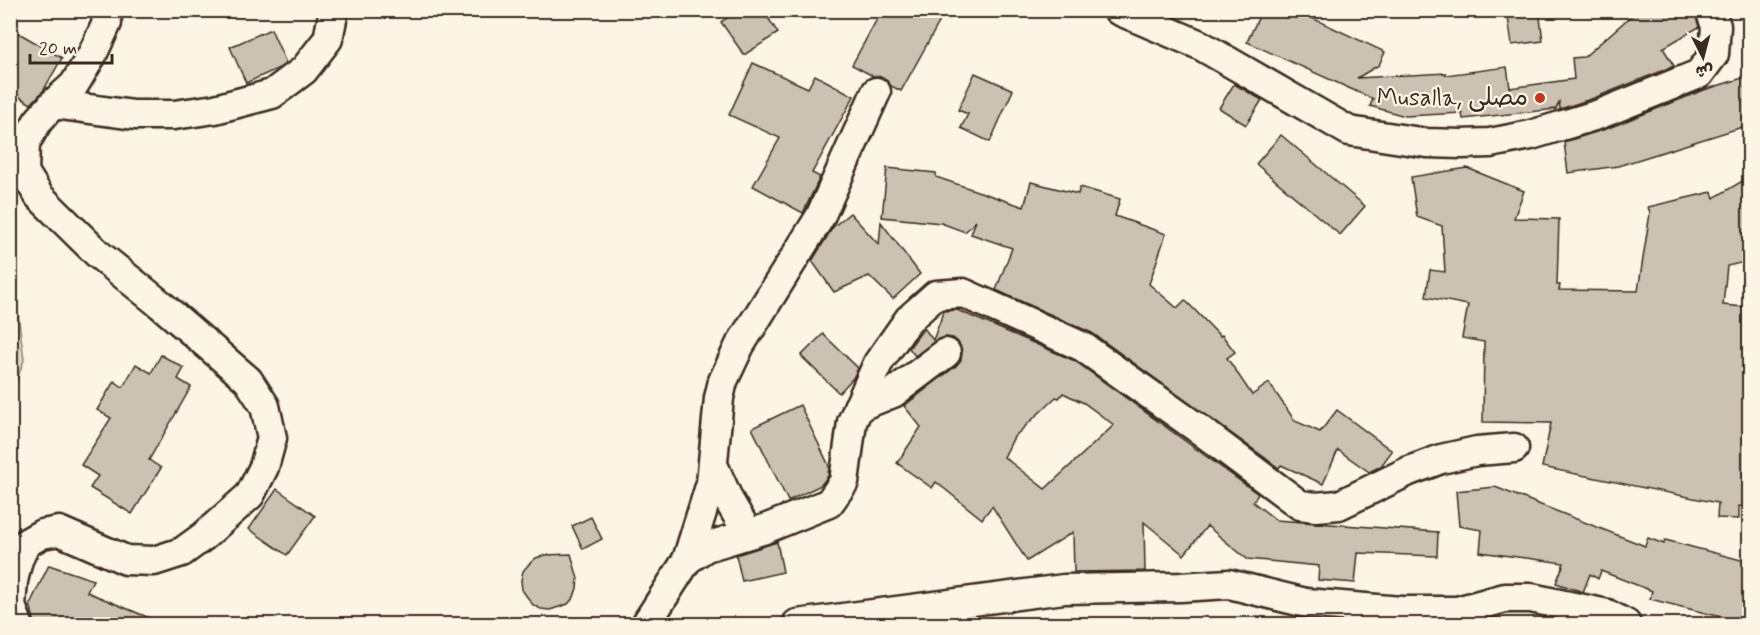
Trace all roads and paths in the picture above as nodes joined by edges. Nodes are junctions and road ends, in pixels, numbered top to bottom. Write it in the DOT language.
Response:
graph roads {
  1 [pos="105,10"];
  2 [pos="334,10"];
  3 [pos="1118,10"];
  4 [pos="1710,10"];
  5 [pos="876,92"];
  6 [pos="53,104"];
  7 [pos="946,353"];
  8 [pos="858,407"];
  9 [pos="1514,448"];
  10 [pos="714,467"];
  11 [pos="748,533"];
  12 [pos="687,560"];
  13 [pos="18,624"];
  14 [pos="646,624"];
  15 [pos="797,624"];
  16 [pos="1626,624"];
  1 -- 6 [label="street"];
  2 -- 6 [label="street"];
  3 -- 4 [label="street"];
  5 -- 10 [label="street"];
  6 -- 13 [label="street"];
  7 -- 8 [label="street"];
  8 -- 9 [label="street"];
  8 -- 11 [label="street"];
  10 -- 11 [label="street"];
  10 -- 12 [label="street"];
  11 -- 12 [label="street"];
  12 -- 14 [label="street"];
  15 -- 16 [label="street"];
}
